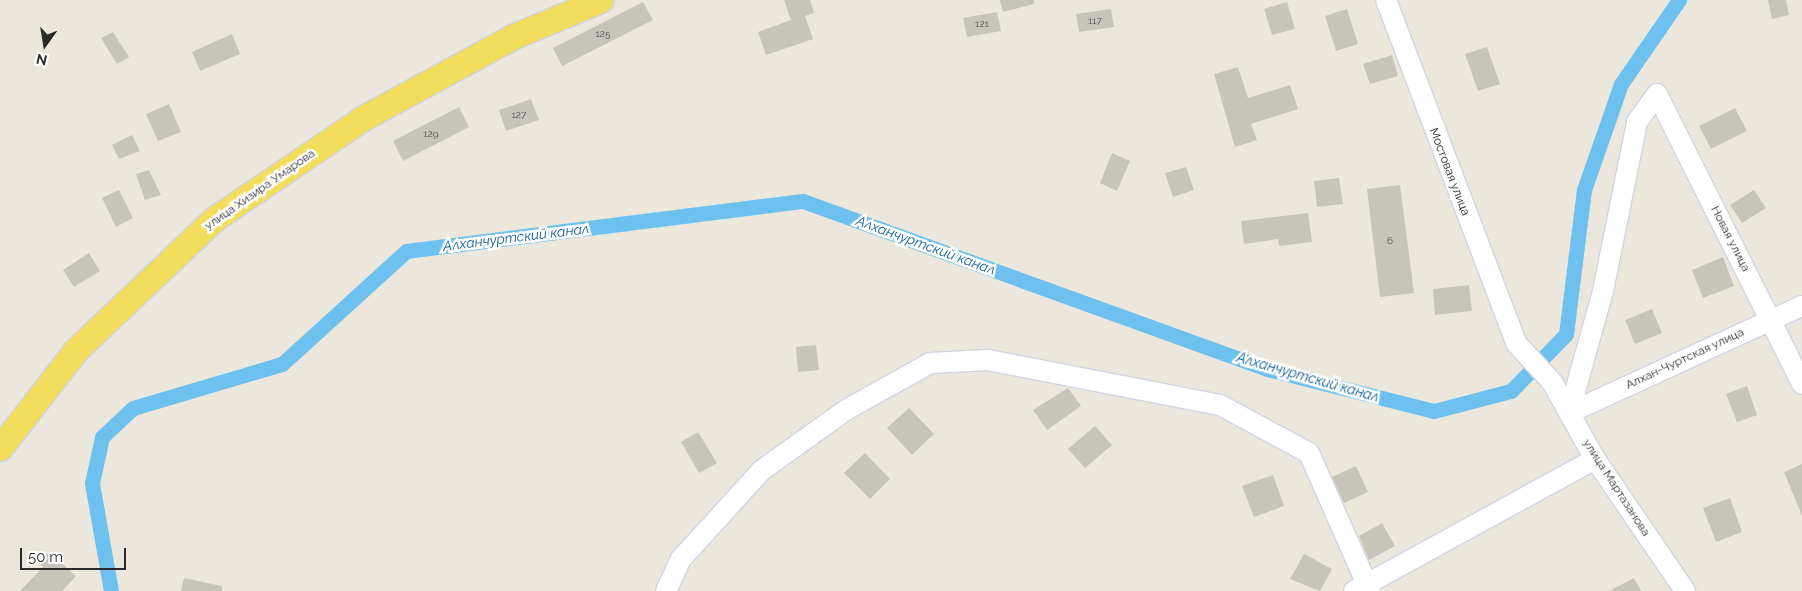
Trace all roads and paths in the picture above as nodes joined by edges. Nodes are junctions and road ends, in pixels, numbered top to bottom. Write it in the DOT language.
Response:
graph roads {
  1 [pos="601,0"];
  2 [pos="1386,0"];
  3 [pos="1802,306"];
  4 [pos="1772,320"];
  5 [pos="1516,343"];
  6 [pos="1802,384"];
  7 [pos="1569,413"];
  8 [pos="0,448"];
  9 [pos="1595,459"];
  10 [pos="1364,589"];
  11 [pos="666,591"];
  12 [pos="1685,591"];
  1 -- 8 [label="main road, улица Хизира Умарова"];
  2 -- 5 [label="street, Мостовая улица"];
  3 -- 4 [label="street, Алхан-Чуртская улица"];
  4 -- 6 [label="street, Новая улица"];
  4 -- 7 [label="street, Алхан-Чуртская улица"];
  4 -- 7 [label="street, Новая улица"];
  5 -- 7 [label="street, улица Мартазанова"];
  7 -- 9 [label="street, улица Мартазанова"];
  9 -- 10 [label="street"];
  9 -- 12 [label="street, улица Мартазанова"];
  10 -- 11 [label="street"];
}
